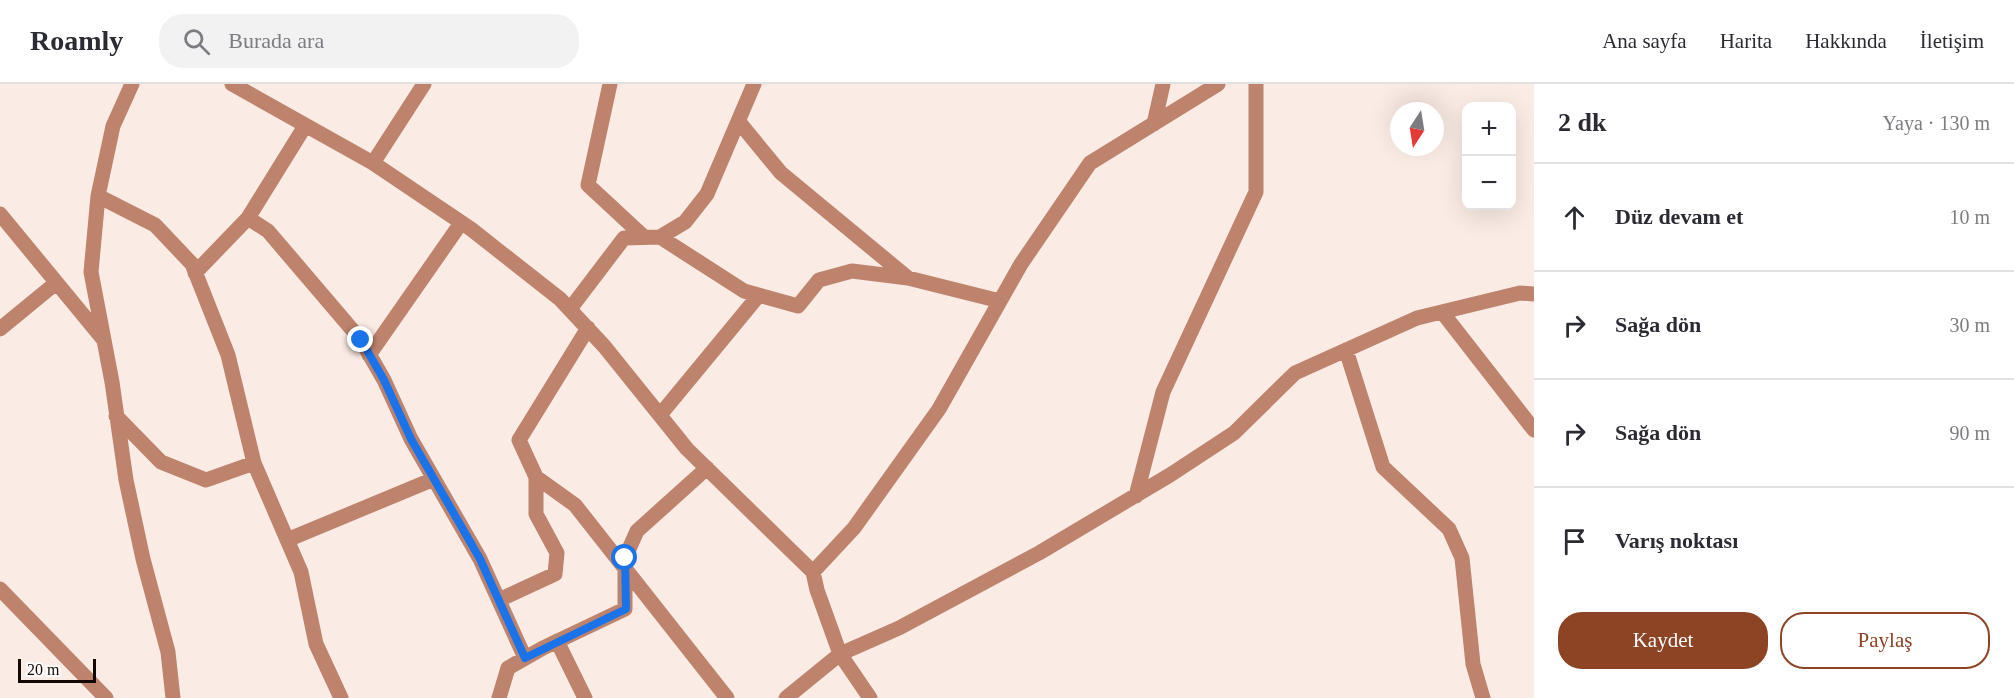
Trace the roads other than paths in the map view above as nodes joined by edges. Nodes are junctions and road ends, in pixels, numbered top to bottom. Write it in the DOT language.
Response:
graph roads {
  1 [pos="132,84"];
  2 [pos="232,84"];
  3 [pos="424,84"];
  4 [pos="610,84"];
  5 [pos="754,84"];
  6 [pos="1163,84"];
  7 [pos="1218,84"];
  8 [pos="1256,84"];
  9 [pos="739,122"];
  10 [pos="1154,124"];
  11 [pos="305,126"];
  12 [pos="374,163"];
  13 [pos="98,196"];
  14 [pos="0,214"];
  15 [pos="248,218"];
  16 [pos="462,223"];
  17 [pos="652,237"];
  18 [pos="195,273"];
  19 [pos="908,278"];
  20 [pos="57,283"];
  21 [pos="1534,294"];
  22 [pos="759,295"];
  23 [pos="1000,301"];
  24 [pos="570,309"];
  25 [pos="1442,312"];
  26 [pos="588,328"];
  27 [pos="0,329"];
  28 [pos="104,341"];
  29 [pos="1346,350"];
  30 [pos="369,355"];
  31 [pos="660,415"];
  32 [pos="116,416"];
  33 [pos="1534,430"];
  34 [pos="254,462"];
  35 [pos="707,468"];
  36 [pos="536,477"];
  37 [pos="434,479"];
  38 [pos="1136,496"];
  39 [pos="287,540"];
  40 [pos="626,567"];
  41 [pos="813,572"];
  42 [pos="0,589"];
  43 [pos="499,600"];
  44 [pos="557,641"];
  45 [pos="840,654"];
  46 [pos="525,658"];
  47 [pos="106,698"];
  48 [pos="173,698"];
  49 [pos="341,698"];
  50 [pos="499,698"];
  51 [pos="585,698"];
  52 [pos="727,698"];
  53 [pos="786,698"];
  54 [pos="870,698"];
  55 [pos="1483,698"];
  1 -- 13 [label="street"];
  2 -- 11 [label="street"];
  3 -- 12 [label="street"];
  4 -- 17 [label="street"];
  5 -- 9 [label="street"];
  6 -- 10 [label="street"];
  7 -- 10 [label="street"];
  8 -- 38 [label="street"];
  9 -- 17 [label="street"];
  9 -- 19 [label="street"];
  10 -- 23 [label="street"];
  11 -- 12 [label="street"];
  11 -- 15 [label="street"];
  12 -- 16 [label="street"];
  13 -- 18 [label="street"];
  13 -- 28 [label="street"];
  14 -- 20 [label="street"];
  15 -- 18 [label="street"];
  15 -- 30 [label="street"];
  16 -- 24 [label="street"];
  16 -- 30 [label="street"];
  17 -- 22 [label="street"];
  17 -- 24 [label="street"];
  18 -- 34 [label="street"];
  19 -- 22 [label="street"];
  19 -- 23 [label="street"];
  20 -- 27 [label="street"];
  20 -- 28 [label="street"];
  21 -- 25 [label="street"];
  22 -- 31 [label="street"];
  23 -- 41 [label="street"];
  24 -- 26 [label="street"];
  25 -- 29 [label="street"];
  25 -- 33 [label="street"];
  26 -- 31 [label="street"];
  26 -- 36 [label="street"];
  28 -- 32 [label="street"];
  29 -- 38 [label="street"];
  29 -- 55 [label="street"];
  30 -- 37 [label="street"];
  31 -- 35 [label="street"];
  32 -- 34 [label="street"];
  32 -- 48 [label="street"];
  34 -- 39 [label="street"];
  35 -- 40 [label="street"];
  35 -- 41 [label="street"];
  36 -- 40 [label="street"];
  36 -- 43 [label="street"];
  37 -- 39 [label="street"];
  37 -- 43 [label="street"];
  38 -- 45 [label="street"];
  39 -- 49 [label="street"];
  40 -- 44 [label="street"];
  40 -- 52 [label="street"];
  41 -- 45 [label="street"];
  42 -- 47 [label="street"];
  43 -- 46 [label="street"];
  44 -- 46 [label="street"];
  44 -- 51 [label="street"];
  45 -- 53 [label="street"];
  45 -- 54 [label="street"];
  46 -- 50 [label="street"];
}
